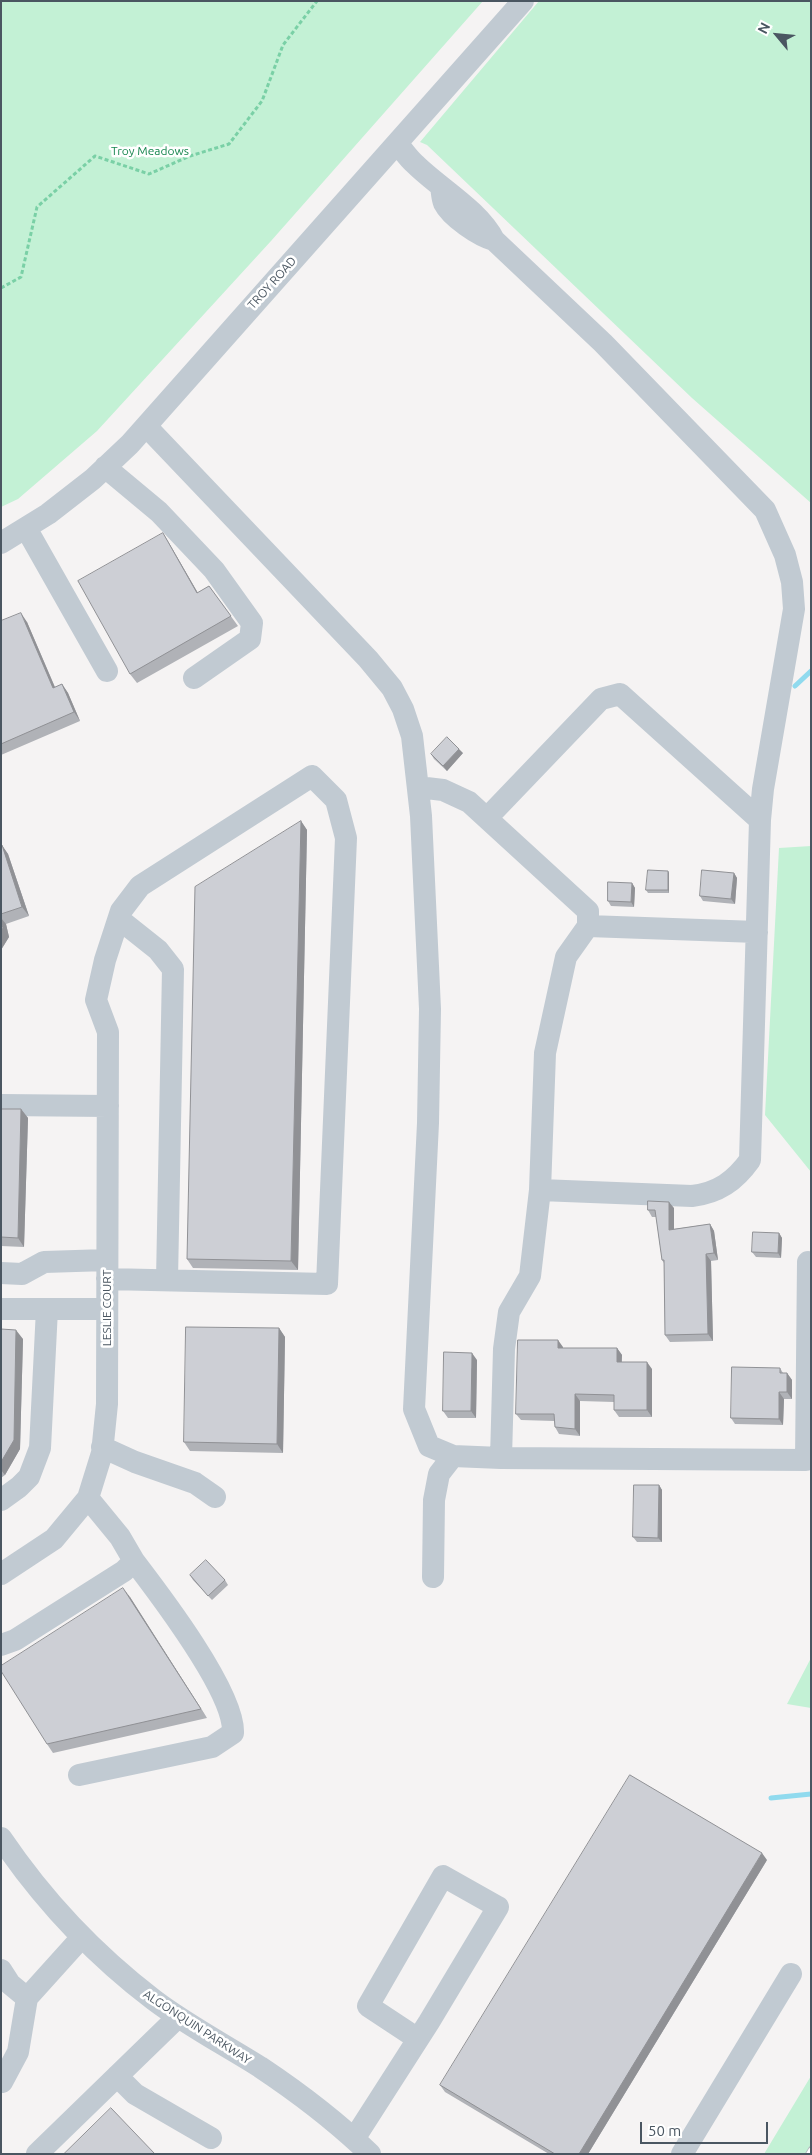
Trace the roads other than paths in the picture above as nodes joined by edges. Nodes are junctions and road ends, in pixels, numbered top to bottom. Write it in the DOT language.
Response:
graph roads {
  1 [pos="523,1"];
  2 [pos="397,143"];
  3 [pos="146,426"];
  4 [pos="105,467"];
  5 [pos="26,528"];
  6 [pos="1,544"];
  7 [pos="107,671"];
  8 [pos="194,678"];
  9 [pos="418,787"];
  10 [pos="487,818"];
  11 [pos="760,820"];
  12 [pos="119,919"];
  13 [pos="588,926"];
  14 [pos="757,932"];
  15 [pos="1,1105"];
  16 [pos="108,1106"];
  17 [pos="540,1190"];
  18 [pos="808,1262"];
  19 [pos="107,1269"];
  20 [pos="1,1273"];
  21 [pos="167,1280"];
  22 [pos="1,1308"];
  23 [pos="47,1309"];
  24 [pos="107,1309"];
  25 [pos="102,1447"];
  26 [pos="453,1456"];
  27 [pos="501,1458"];
  28 [pos="808,1460"];
  29 [pos="215,1497"];
  30 [pos="88,1498"];
  31 [pos="1,1500"];
  32 [pos="134,1561"];
  33 [pos="1,1574"];
  34 [pos="433,1577"];
  35 [pos="1,1645"];
  36 [pos="80,1775"];
  37 [pos="1,1838"];
  38 [pos="82,1937"];
  39 [pos="1,1970"];
  40 [pos="791,1974"];
  41 [pos="27,1998"];
  42 [pos="178,2017"];
  43 [pos="418,2039"];
  44 [pos="117,2076"];
  45 [pos="2,2082"];
  46 [pos="211,2138"];
  47 [pos="362,2146"];
  48 [pos="37,2154"];
  49 [pos="682,2154"];
  1 -- 2 [label="street, TROY ROAD"];
  2 -- 3 [label="street, TROY ROAD"];
  2 -- 11 [label="street"];
  3 -- 4 [label="street, TROY ROAD"];
  3 -- 9 [label="street"];
  4 -- 5 [label="street, TROY ROAD"];
  4 -- 8 [label="street"];
  5 -- 6 [label="street, TROY ROAD"];
  5 -- 7 [label="street"];
  9 -- 10 [label="street"];
  9 -- 26 [label="street"];
  10 -- 11 [label="street"];
  10 -- 13 [label="street"];
  11 -- 14 [label="street"];
  12 -- 16 [label="street, LESLIE COURT"];
  12 -- 21 [label="street"];
  12 -- 21 [label="street"];
  13 -- 14 [label="street"];
  13 -- 17 [label="street"];
  14 -- 17 [label="street"];
  15 -- 16 [label="street"];
  16 -- 19 [label="street, LESLIE COURT"];
  17 -- 27 [label="street"];
  18 -- 28 [label="street"];
  19 -- 20 [label="street"];
  19 -- 21 [label="street"];
  19 -- 24 [label="street, LESLIE COURT"];
  22 -- 23 [label="street"];
  23 -- 24 [label="street"];
  23 -- 31 [label="street"];
  24 -- 25 [label="street, LESLIE COURT"];
  25 -- 29 [label="street"];
  25 -- 30 [label="street, LESLIE COURT"];
  26 -- 27 [label="street"];
  26 -- 34 [label="street"];
  27 -- 28 [label="street"];
  30 -- 32 [label="street"];
  30 -- 33 [label="street, LESLIE COURT"];
  32 -- 35 [label="street"];
  32 -- 36 [label="street"];
  37 -- 38 [label="street, ALGONQUIN PARKWAY"];
  38 -- 41 [label="street"];
  38 -- 42 [label="street, ALGONQUIN PARKWAY"];
  39 -- 41 [label="street"];
  40 -- 49 [label="street"];
  41 -- 45 [label="street"];
  42 -- 44 [label="street"];
  42 -- 47 [label="street, ALGONQUIN PARKWAY"];
  43 -- 43 [label="street"];
  43 -- 47 [label="street"];
  44 -- 46 [label="street"];
  44 -- 48 [label="street"];
}
